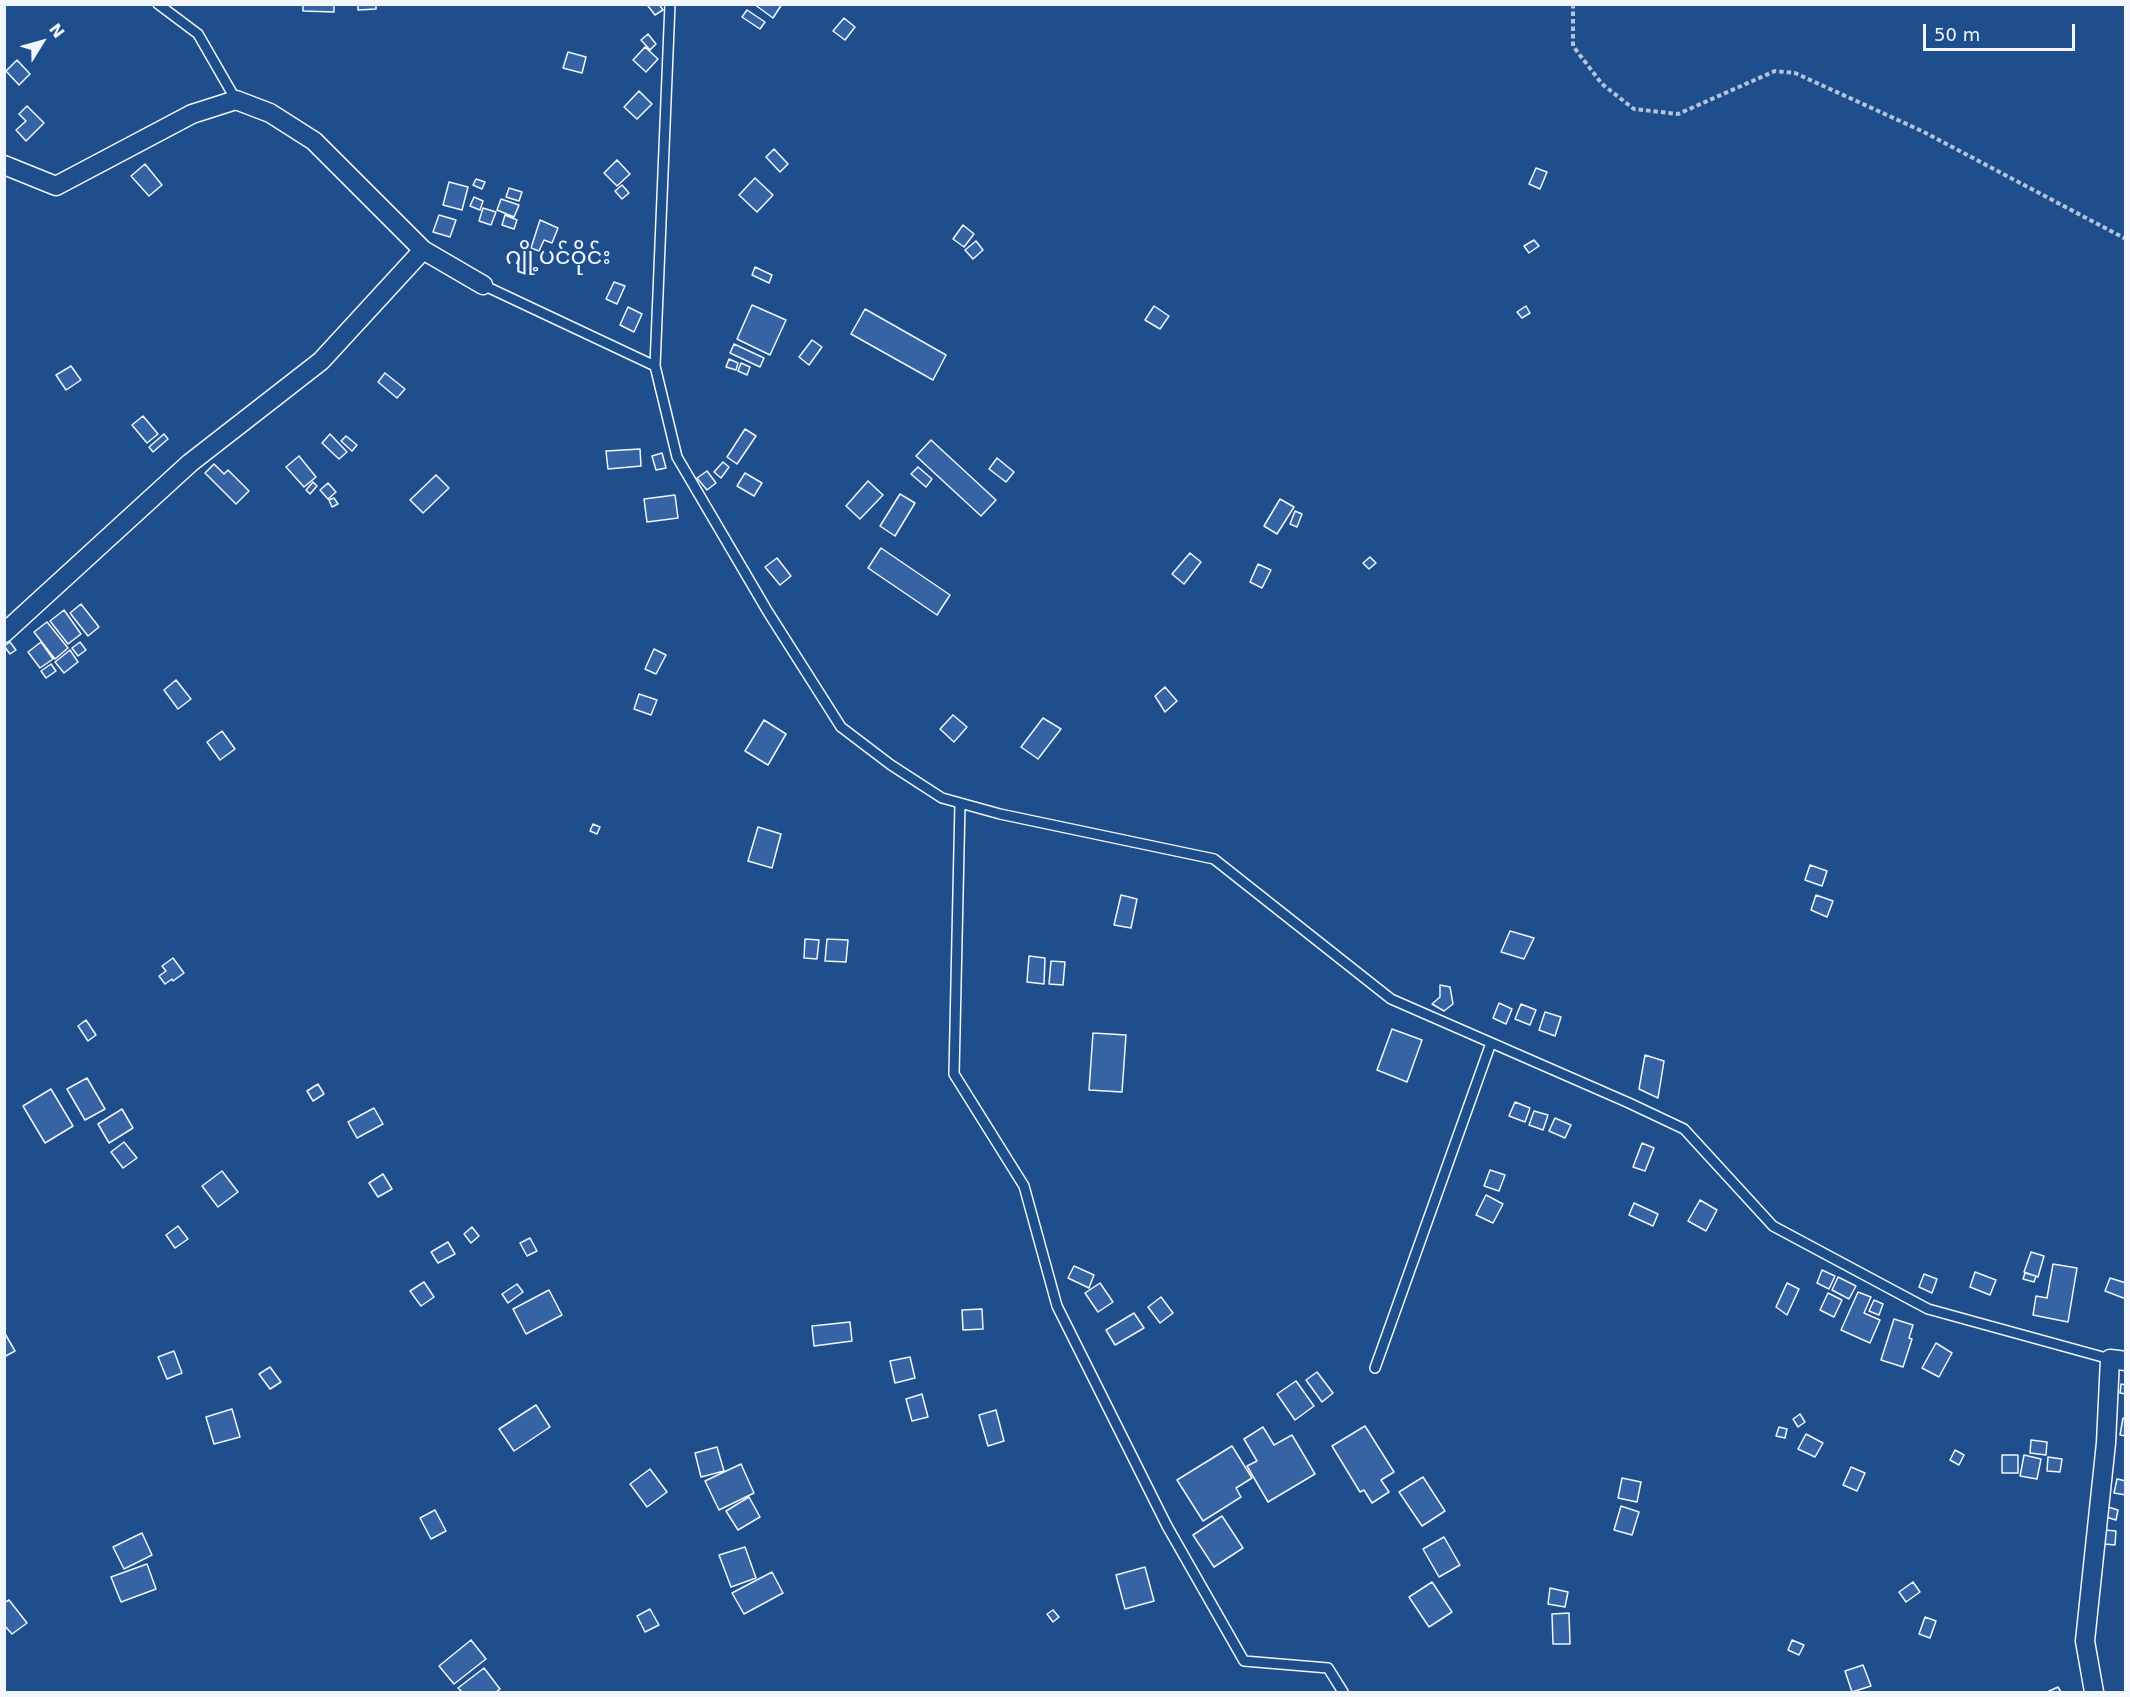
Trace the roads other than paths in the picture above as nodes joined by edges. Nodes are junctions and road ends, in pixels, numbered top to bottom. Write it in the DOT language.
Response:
graph roads {
  1 [pos="158,4"];
  2 [pos="670,4"];
  3 [pos="236,100"];
  4 [pos="4,165"];
  5 [pos="423,250"];
  6 [pos="483,285"];
  7 [pos="655,366"];
  8 [pos="4,633"];
  9 [pos="960,802"];
  10 [pos="1491,1043"];
  11 [pos="2118,1360"];
  12 [pos="1375,1368"];
  13 [pos="1343,1692"];
  14 [pos="2094,1692"];
  1 -- 3 [label="lane"];
  2 -- 7 [label="lane"];
  3 -- 4 [label="street"];
  3 -- 5 [label="street"];
  5 -- 6 [label="street"];
  5 -- 8 [label="street"];
  6 -- 7 [label="lane"];
  7 -- 9 [label="lane"];
  9 -- 10 [label="lane"];
  9 -- 13 [label="lane"];
  10 -- 11 [label="lane"];
  10 -- 12 [label="lane"];
  11 -- 14 [label="street"];
}
